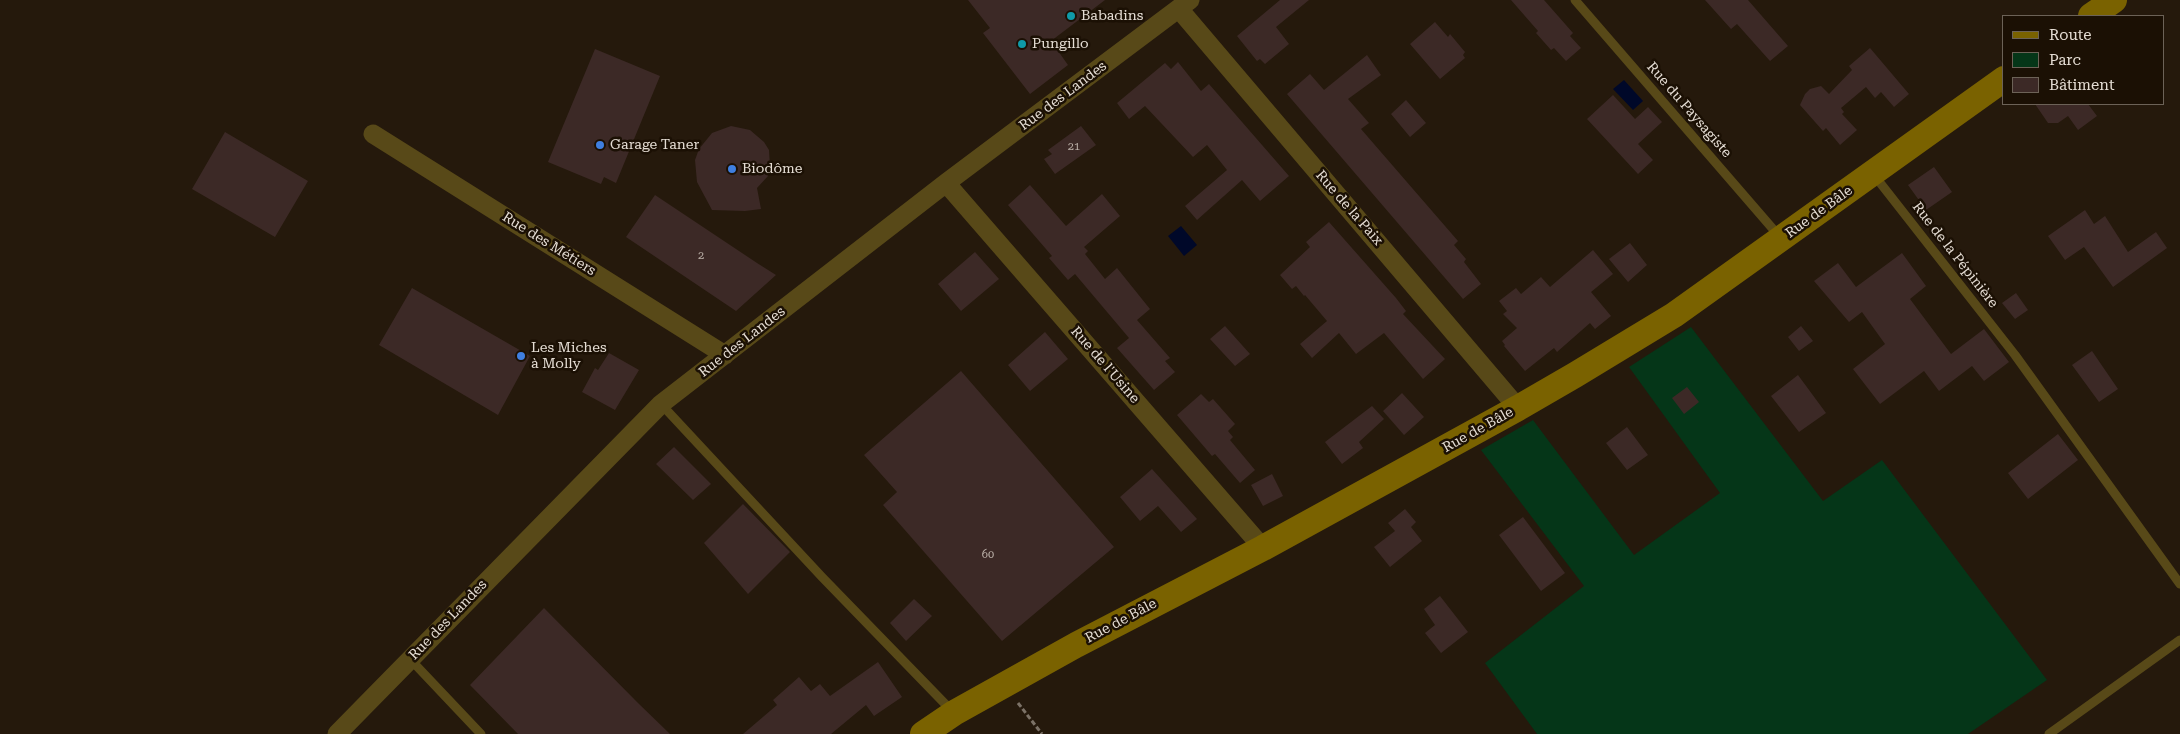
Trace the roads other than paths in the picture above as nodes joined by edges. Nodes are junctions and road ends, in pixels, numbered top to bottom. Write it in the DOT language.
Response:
graph roads {
  1 [pos="1575,0"];
  2 [pos="1184,5"];
  3 [pos="2002,80"];
  4 [pos="373,134"];
  5 [pos="1873,173"];
  6 [pos="946,183"];
  7 [pos="1782,239"];
  8 [pos="724,355"];
  9 [pos="661,404"];
  10 [pos="1518,408"];
  11 [pos="1263,548"];
  12 [pos="2180,584"];
  13 [pos="2180,640"];
  14 [pos="410,659"];
  15 [pos="954,713"];
  16 [pos="337,734"];
  17 [pos="481,734"];
  18 [pos="923,734"];
  19 [pos="2049,734"];
  1 -- 7 [label="lane, Rue du Paysagiste"];
  2 -- 6 [label="street, Rue des Landes"];
  2 -- 10 [label="street, Rue de la Paix"];
  3 -- 5 [label="street, Rue de Bâle"];
  4 -- 8 [label="street, Rue des Métiers"];
  5 -- 7 [label="street, Rue de Bâle"];
  5 -- 12 [label="lane, Rue de la Pépinière"];
  6 -- 8 [label="street, Rue des Landes"];
  6 -- 11 [label="street, Rue de l'Usine"];
  7 -- 10 [label="street, Rue de Bâle"];
  8 -- 9 [label="street, Rue des Landes"];
  9 -- 14 [label="street, Rue des Landes"];
  9 -- 15 [label="lane"];
  10 -- 11 [label="street, Rue de Bâle"];
  11 -- 15 [label="street, Rue de Bâle"];
  13 -- 19 [label="lane"];
  14 -- 16 [label="street, Rue des Landes"];
  14 -- 17 [label="lane"];
  15 -- 18 [label="street, Rue de Bâle"];
}
